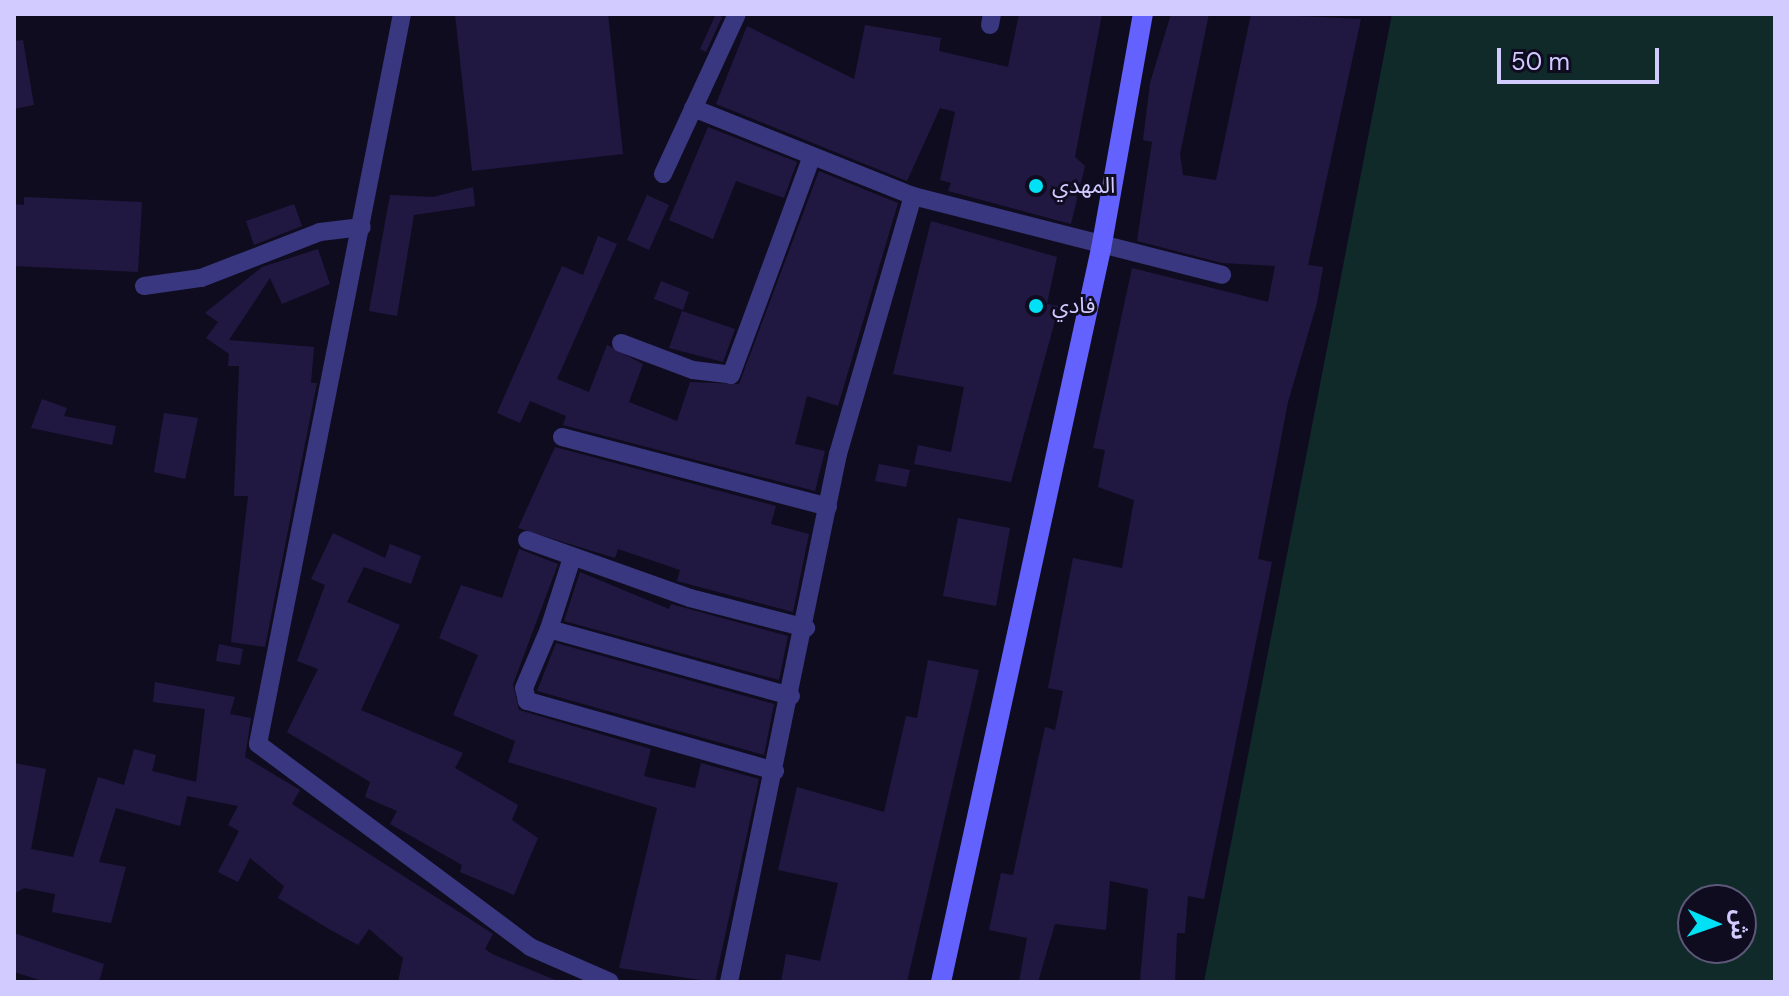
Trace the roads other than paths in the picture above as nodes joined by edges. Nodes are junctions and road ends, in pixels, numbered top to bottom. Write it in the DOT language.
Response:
graph roads {
  1 [pos="402,14"];
  2 [pos="737,14"];
  3 [pos="1143,14"];
  4 [pos="693,108"];
  5 [pos="812,156"];
  6 [pos="663,174"];
  7 [pos="913,196"];
  8 [pos="362,227"];
  9 [pos="1101,249"];
  10 [pos="1222,275"];
  11 [pos="144,286"];
  12 [pos="621,343"];
  13 [pos="562,437"];
  14 [pos="828,507"];
  15 [pos="527,540"];
  16 [pos="572,558"];
  17 [pos="806,628"];
  18 [pos="549,629"];
  19 [pos="791,696"];
  20 [pos="775,771"];
  21 [pos="610,982"];
  22 [pos="729,982"];
  23 [pos="941,982"];
  1 -- 8 [label="street"];
  2 -- 4 [label="street"];
  3 -- 9 [label="street"];
  4 -- 5 [label="street"];
  4 -- 6 [label="street"];
  5 -- 7 [label="street"];
  5 -- 12 [label="street"];
  7 -- 9 [label="street"];
  7 -- 14 [label="street"];
  8 -- 11 [label="street"];
  8 -- 21 [label="street"];
  9 -- 10 [label="street"];
  9 -- 23 [label="street"];
  13 -- 14 [label="street"];
  14 -- 17 [label="street"];
  15 -- 16 [label="street"];
  16 -- 17 [label="street"];
  16 -- 18 [label="street"];
  17 -- 19 [label="street"];
  18 -- 19 [label="street"];
  18 -- 20 [label="street"];
  19 -- 20 [label="street"];
  20 -- 22 [label="street"];
}
